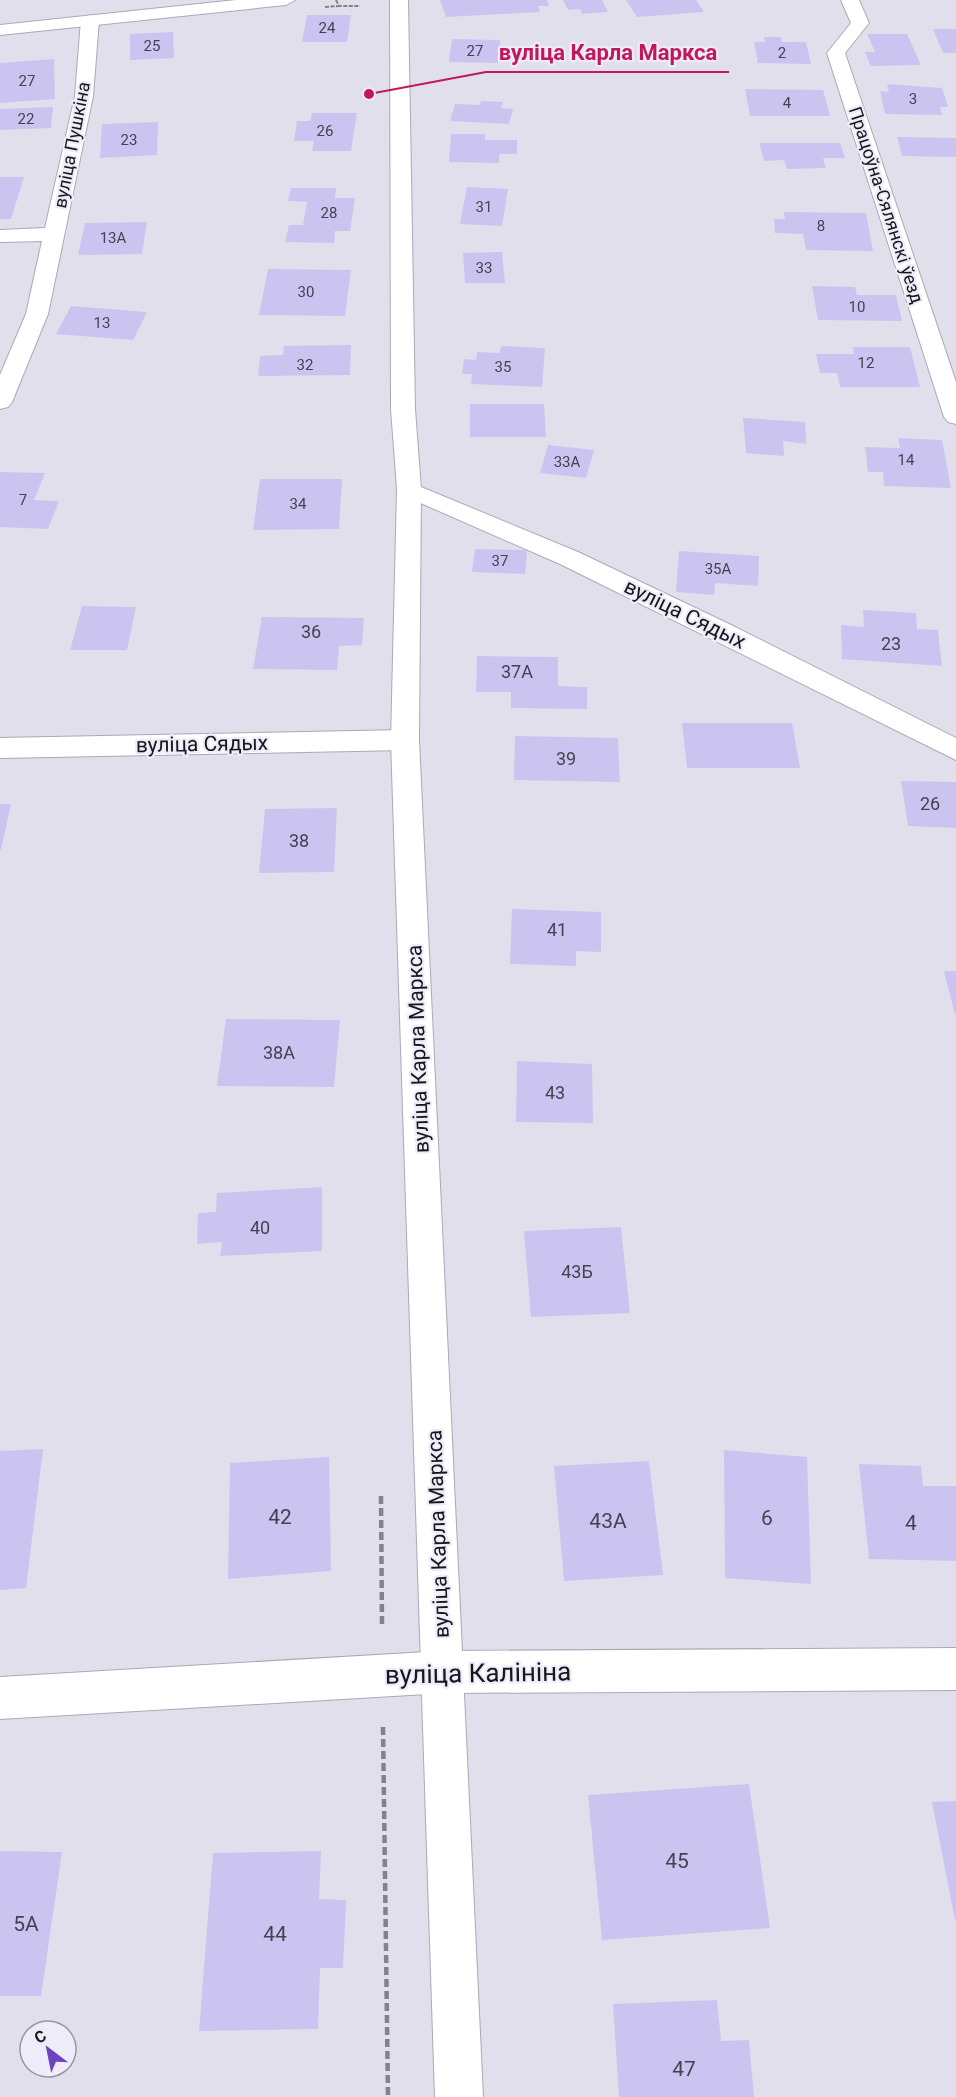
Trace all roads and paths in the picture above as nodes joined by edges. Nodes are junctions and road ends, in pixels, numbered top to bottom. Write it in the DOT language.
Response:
graph roads {
  1 [pos="286,0"];
  2 [pos="399,0"];
  3 [pos="850,0"];
  4 [pos="90,20"];
  5 [pos="0,30"];
  6 [pos="54,234"];
  7 [pos="0,236"];
  8 [pos="0,402"];
  9 [pos="956,417"];
  10 [pos="409,489"];
  11 [pos="405,740"];
  12 [pos="0,748"];
  13 [pos="956,750"];
  14 [pos="956,1669"];
  15 [pos="444,1672"];
  16 [pos="0,1698"];
  17 [pos="459,2097"];
  1 -- 4 [label="street"];
  2 -- 10 [label="street, вуліца Карла Маркса"];
  3 -- 9 [label="street, Працоўна-Сялянскі ўезд"];
  4 -- 5 [label="street"];
  4 -- 6 [label="street, вуліца Пушкіна"];
  6 -- 7 [label="street, вуліца Пушкіна"];
  6 -- 8 [label="street, вуліца Пушкіна"];
  10 -- 11 [label="street, вуліца Карла Маркса"];
  10 -- 13 [label="street, вуліца Сядых"];
  11 -- 12 [label="street, вуліца Сядых"];
  11 -- 15 [label="street, вуліца Карла Маркса"];
  14 -- 15 [label="street, вуліца Калініна"];
  15 -- 16 [label="street, вуліца Калініна"];
  15 -- 17 [label="street, вуліца Карла Маркса"];
}
